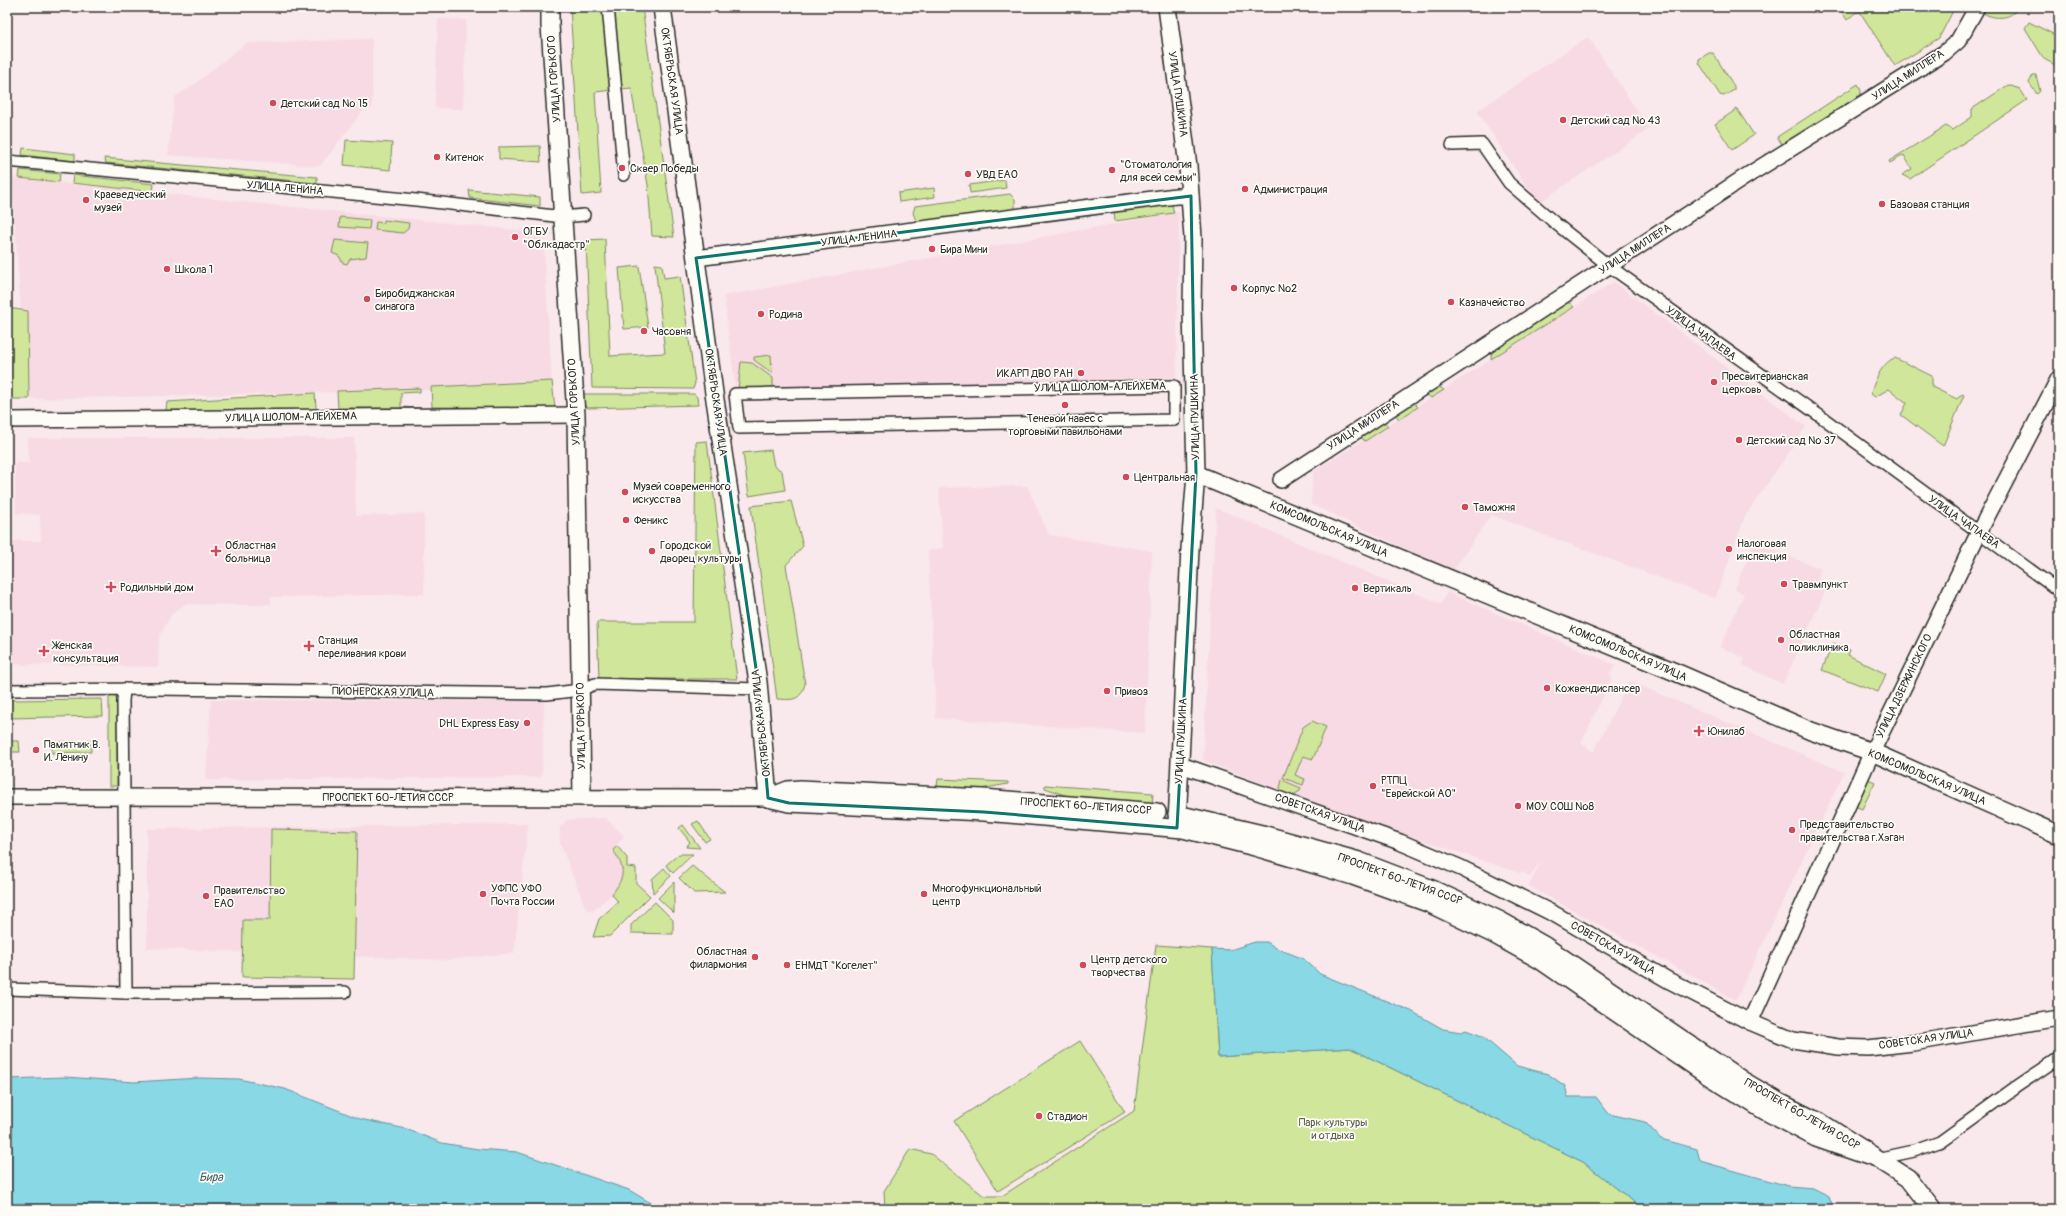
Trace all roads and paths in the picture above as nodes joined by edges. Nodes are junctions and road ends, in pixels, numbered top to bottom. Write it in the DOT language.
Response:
graph roads {
  1 [pos="550,7"];
  2 [pos="608,7"];
  3 [pos="662,7"];
  4 [pos="1167,7"];
  5 [pos="1977,7"];
  6 [pos="1452,145"];
  7 [pos="7,161"];
  8 [pos="624,175"];
  9 [pos="1191,196"];
  10 [pos="584,216"];
  11 [pos="563,217"];
  12 [pos="696,258"];
  13 [pos="1609,266"];
  14 [pos="2059,378"];
  15 [pos="576,415"];
  16 [pos="7,420"];
  17 [pos="739,428"];
  18 [pos="1196,474"];
  19 [pos="1281,480"];
  20 [pos="1979,532"];
  21 [pos="2059,591"];
  22 [pos="124,689"];
  23 [pos="758,689"];
  24 [pos="7,690"];
  25 [pos="580,690"];
  26 [pos="1872,752"];
  27 [pos="1181,765"];
  28 [pos="7,797"];
  29 [pos="124,797"];
  30 [pos="582,798"];
  31 [pos="768,798"];
  32 [pos="1157,812"];
  33 [pos="1177,821"];
  34 [pos="2059,835"];
  35 [pos="7,989"];
  36 [pos="345,992"];
  37 [pos="126,993"];
  38 [pos="2059,1018"];
  39 [pos="1750,1022"];
  40 [pos="2059,1058"];
  41 [pos="1877,1159"];
  42 [pos="1932,1209"];
  1 -- 11 [label="main road, УЛИЦА ГОРЬКОГО"];
  2 -- 8 [label="street"];
  3 -- 12 [label="main road, ОКТЯБРЬСКАЯ УЛИЦА"];
  4 -- 9 [label="main road, УЛИЦА ПУШКИНА"];
  5 -- 13 [label="main road, УЛИЦА МИЛЛЕРА"];
  6 -- 13 [label="street, УЛИЦА ЧАПАЕВА"];
  7 -- 11 [label="street, УЛИЦА ЛЕНИНА"];
  9 -- 12 [label="main road, УЛИЦА ЛЕНИНА"];
  9 -- 18 [label="main road, УЛИЦА ПУШКИНА"];
  10 -- 11 [label="street, УЛИЦА ЛЕНИНА"];
  11 -- 15 [label="main road, УЛИЦА ГОРЬКОГО"];
  12 -- 23 [label="main road, ОКТЯБРЬСКАЯ УЛИЦА"];
  13 -- 19 [label="main road, УЛИЦА МИЛЛЕРА"];
  13 -- 20 [label="street, УЛИЦА ЧАПАЕВА"];
  14 -- 20 [label="main road, УЛИЦА ДЗЕРЖИНСКОГО"];
  15 -- 16 [label="main road, УЛИЦА ШОЛОМ-АЛЕЙХЕМА"];
  15 -- 25 [label="main road, УЛИЦА ГОРЬКОГО"];
  17 -- 17 [label="street, УЛИЦА ШОЛОМ-АЛЕЙХЕМА"];
  18 -- 26 [label="main road, КОМСОМОЛЬСКАЯ УЛИЦА"];
  18 -- 27 [label="main road, УЛИЦА ПУШКИНА"];
  20 -- 21 [label="street, УЛИЦА ЧАПАЕВА"];
  20 -- 26 [label="main road, УЛИЦА ДЗЕРЖИНСКОГО"];
  22 -- 24 [label="street, ПИОНЕРСКАЯ УЛИЦА"];
  22 -- 25 [label="street, ПИОНЕРСКАЯ УЛИЦА"];
  22 -- 29 [label="street"];
  23 -- 25 [label="street, ПИОНЕРСКАЯ УЛИЦА"];
  23 -- 31 [label="main road, ОКТЯБРЬСКАЯ УЛИЦА"];
  25 -- 30 [label="main road, УЛИЦА ГОРЬКОГО"];
  26 -- 34 [label="main road, КОМСОМОЛЬСКАЯ УЛИЦА"];
  26 -- 39 [label="main road, УЛИЦА ДЗЕРЖИНСКОГО"];
  27 -- 33 [label="main road, УЛИЦА ПУШКИНА"];
  27 -- 39 [label="main road, СОВЕТСКАЯ УЛИЦА"];
  28 -- 29 [label="main road, ПРОСПЕКТ 60-ЛЕТИЯ СССР"];
  29 -- 30 [label="main road, ПРОСПЕКТ 60-ЛЕТИЯ СССР"];
  29 -- 37 [label="street"];
  30 -- 31 [label="main road, ПРОСПЕКТ 60-ЛЕТИЯ СССР"];
  31 -- 32 [label="main road, ПРОСПЕКТ 60-ЛЕТИЯ СССР"];
  31 -- 33 [label="main road, ПРОСПЕКТ 60-ЛЕТИЯ СССР"];
  32 -- 33 [label="main road, ПРОСПЕКТ 60-ЛЕТИЯ СССР"];
  33 -- 41 [label="main road, ПРОСПЕКТ 60-ЛЕТИЯ СССР"];
  35 -- 37 [label="street"];
  36 -- 37 [label="street"];
  38 -- 39 [label="main road, СОВЕТСКАЯ УЛИЦА"];
  40 -- 41 [label="street"];
  41 -- 42 [label="main road, ПРОСПЕКТ 60-ЛЕТИЯ СССР"];
}
